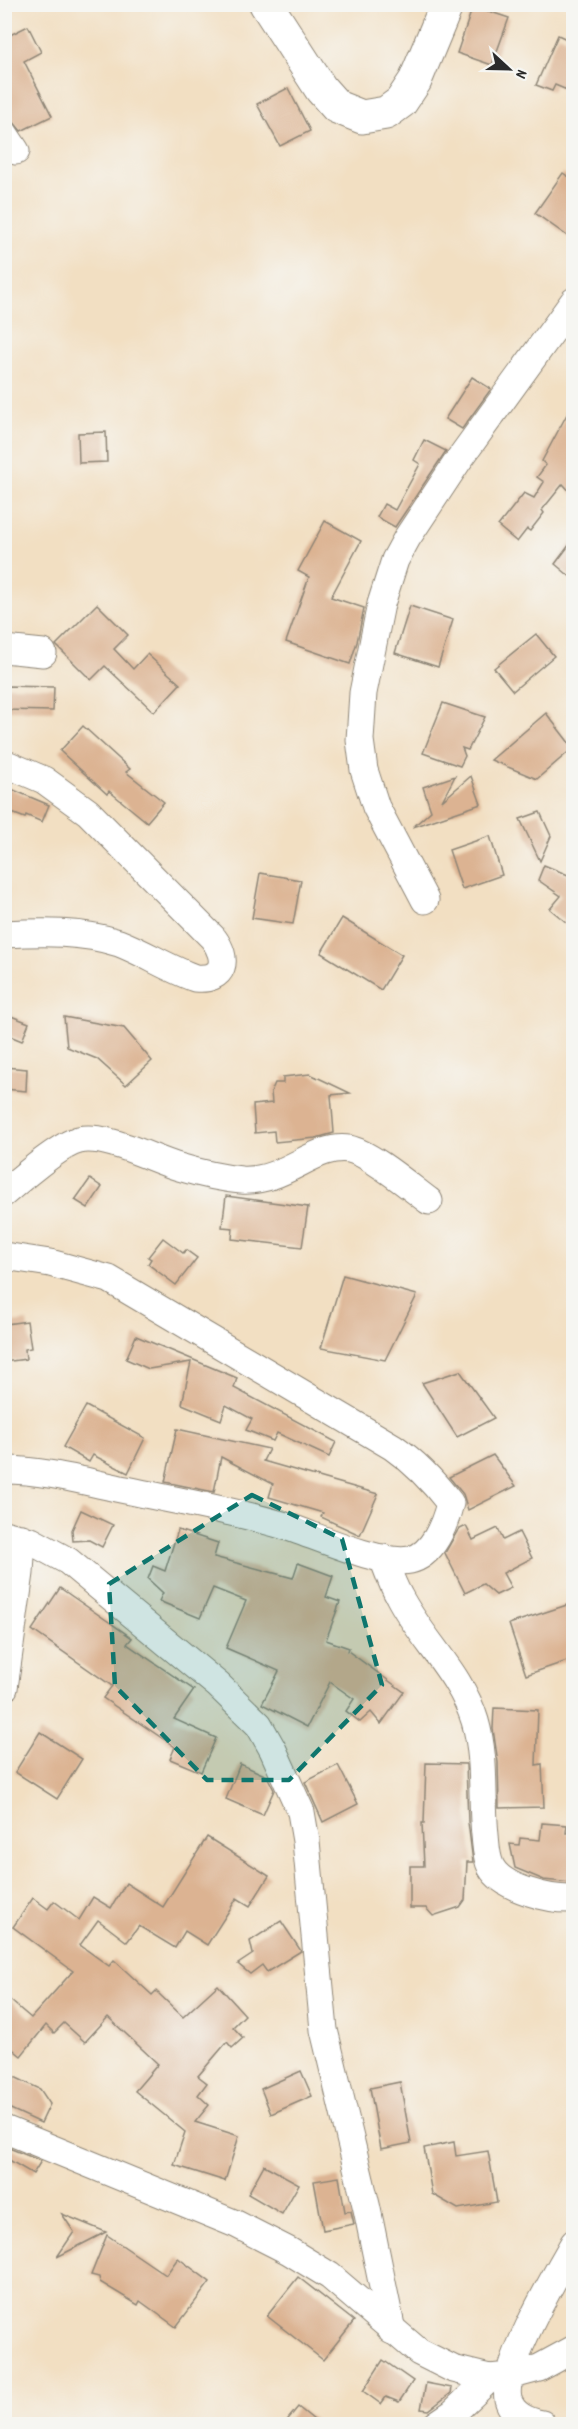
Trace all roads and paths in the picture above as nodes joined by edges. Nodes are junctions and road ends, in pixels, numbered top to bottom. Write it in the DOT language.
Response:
graph roads {
  1 [pos="266,4"];
  2 [pos="447,4"];
  3 [pos="573,301"];
  4 [pos="4,649"];
  5 [pos="43,653"];
  6 [pos="4,763"];
  7 [pos="425,900"];
  8 [pos="4,934"];
  9 [pos="4,1193"];
  10 [pos="429,1201"];
  11 [pos="4,1256"];
  12 [pos="4,1470"];
  13 [pos="13,1536"];
  14 [pos="383,1558"];
  15 [pos="4,1688"];
  16 [pos="573,1899"];
  17 [pos="4,2129"];
  18 [pos="573,2243"];
  19 [pos="392,2331"];
  20 [pos="573,2349"];
  21 [pos="500,2377"];
  22 [pos="437,2424"];
  23 [pos="542,2424"];
  1 -- 2 [label="main road"];
  3 -- 7 [label="street"];
  4 -- 5 [label="street"];
  6 -- 8 [label="street"];
  9 -- 10 [label="street"];
  11 -- 14 [label="street"];
  12 -- 14 [label="street"];
  13 -- 15 [label="street"];
  13 -- 19 [label="street"];
  14 -- 16 [label="street"];
  17 -- 19 [label="street"];
  18 -- 21 [label="street"];
  19 -- 21 [label="street"];
  20 -- 21 [label="street"];
  21 -- 22 [label="street"];
  21 -- 23 [label="street"];
}
